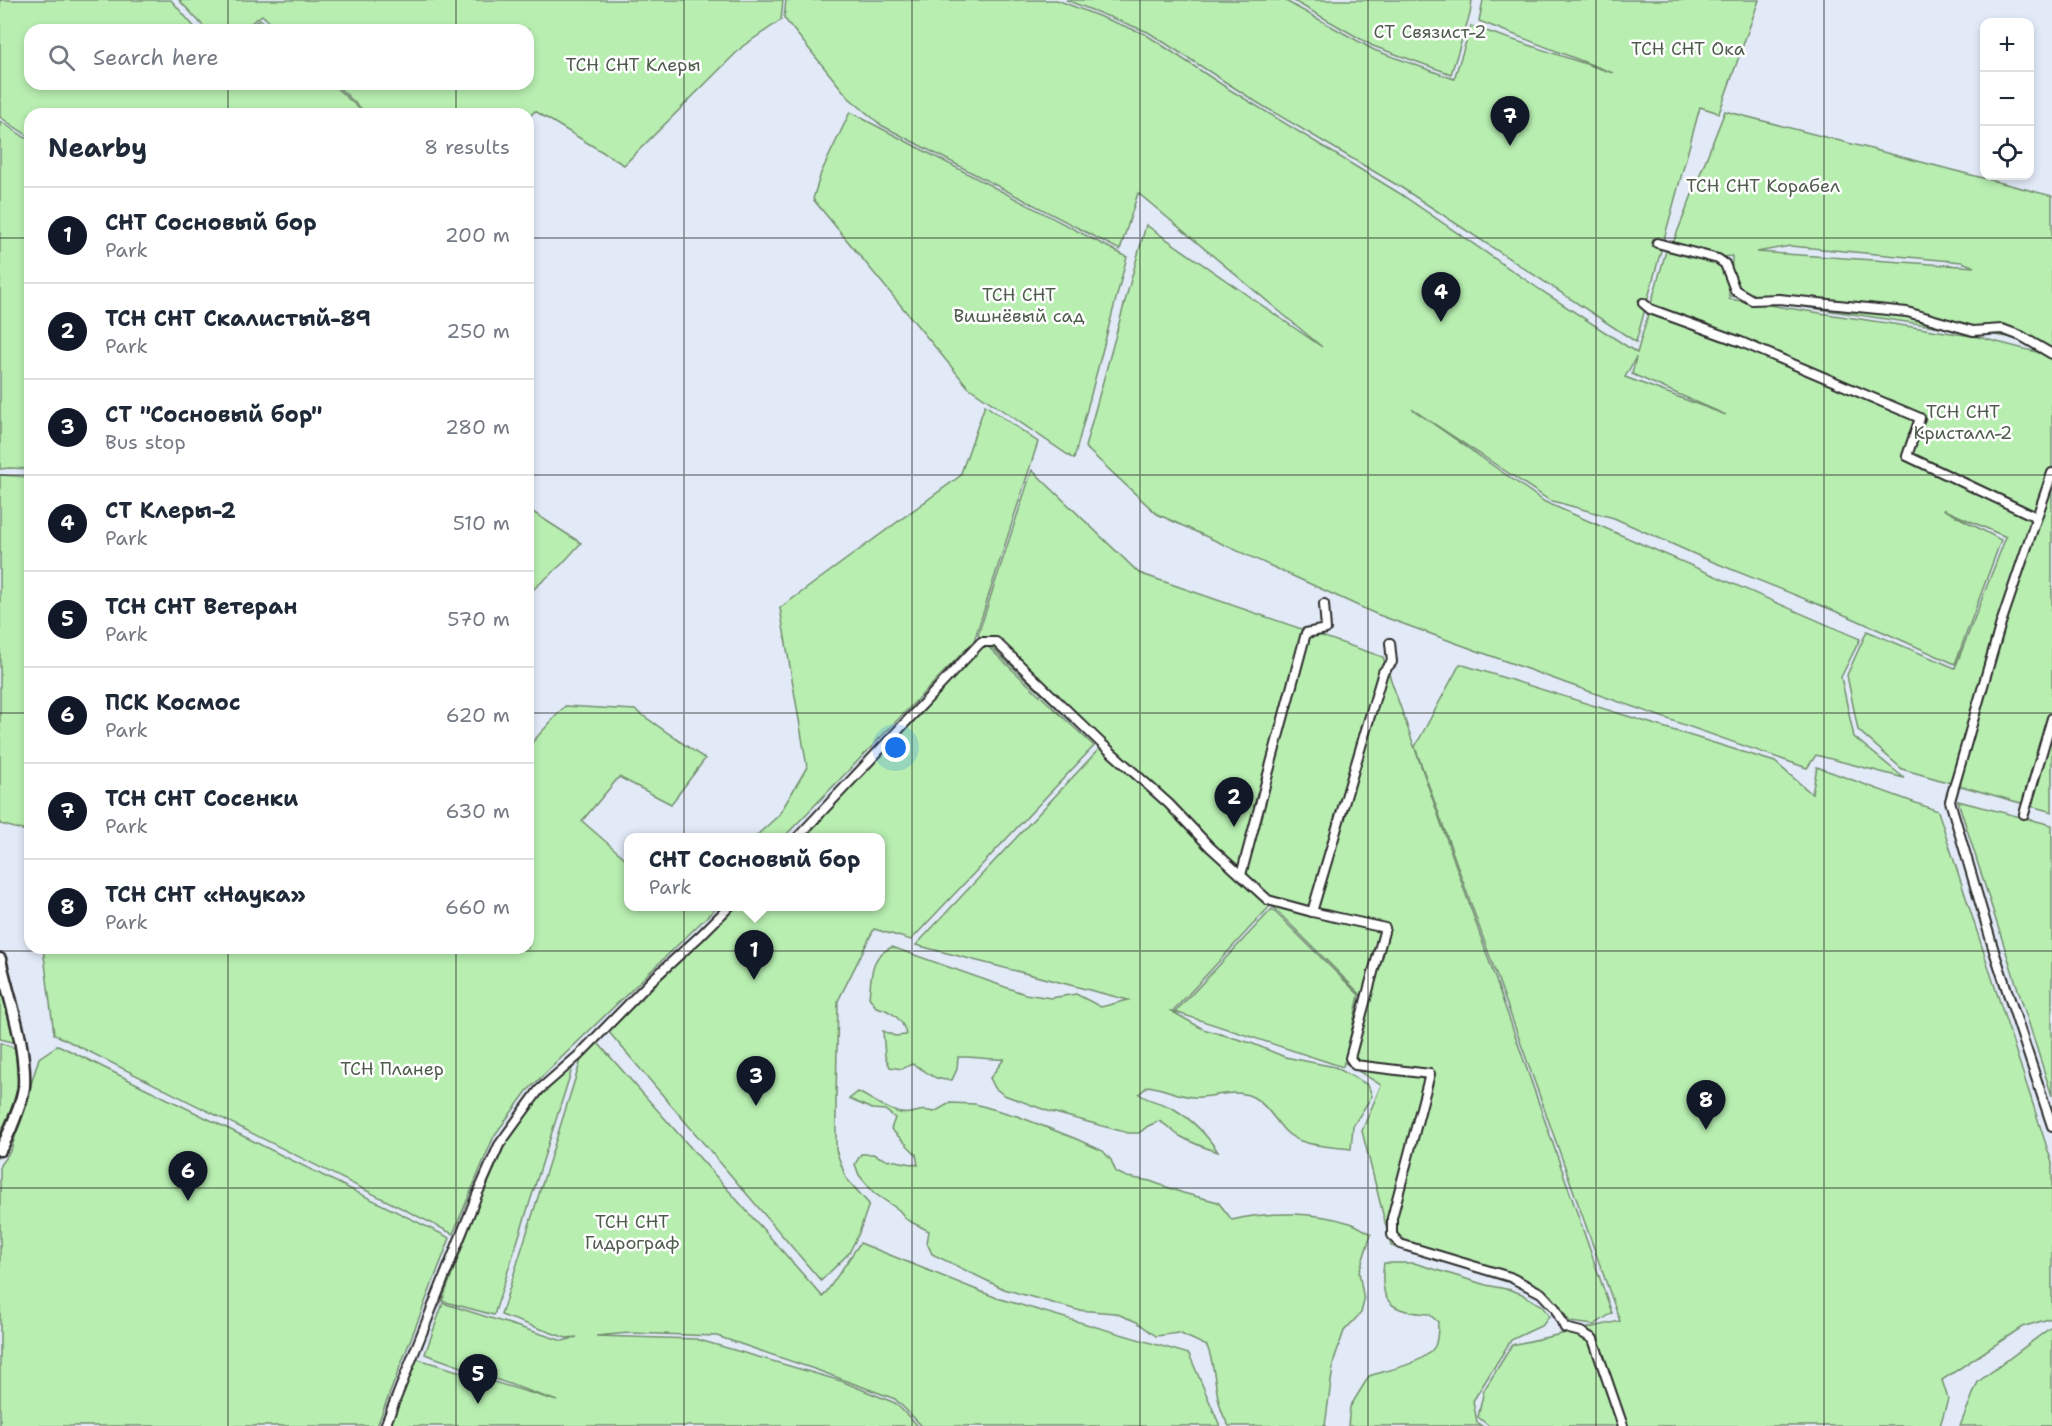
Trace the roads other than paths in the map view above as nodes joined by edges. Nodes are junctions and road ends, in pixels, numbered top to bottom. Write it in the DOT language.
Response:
graph roads {
  1 [pos="1657,243"];
  2 [pos="1643,303"];
  3 [pos="2052,354"];
  4 [pos="2052,473"];
  5 [pos="2036,517"];
  6 [pos="1324,603"];
  7 [pos="1390,643"];
  8 [pos="2052,718"];
  9 [pos="2024,814"];
  10 [pos="801,833"];
  11 [pos="1241,874"];
  12 [pos="725,911"];
  13 [pos="1312,912"];
  14 [pos="0,959"];
  15 [pos="2052,1126"];
  16 [pos="0,1150"];
  17 [pos="385,1426"];
  18 [pos="1623,1426"];
  1 -- 3 [label="street"];
  2 -- 5 [label="street"];
  4 -- 5 [label="street"];
  5 -- 15 [label="street"];
  6 -- 11 [label="street"];
  7 -- 13 [label="street"];
  8 -- 9 [label="street"];
  10 -- 11 [label="street"];
  11 -- 13 [label="street"];
  12 -- 17 [label="street"];
  13 -- 18 [label="street"];
  14 -- 16 [label="main road"];
}
